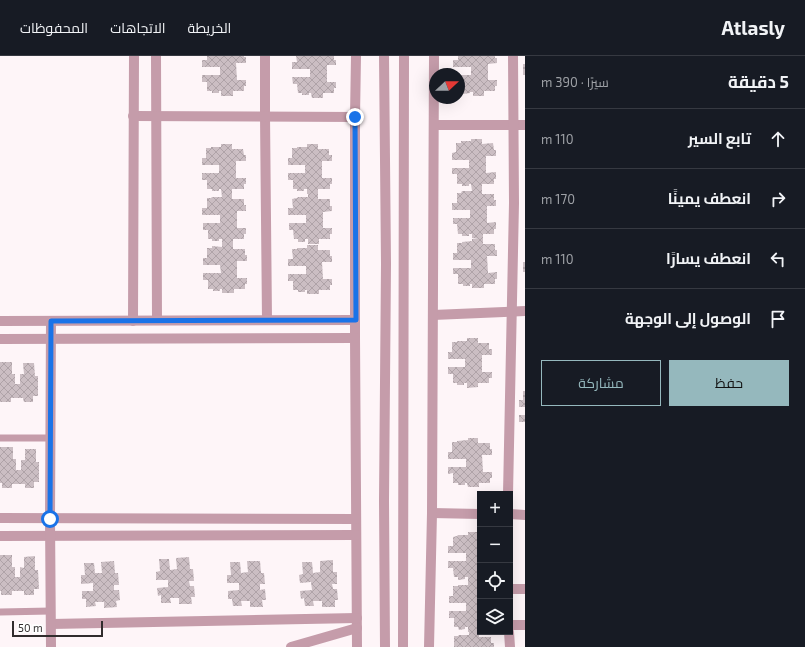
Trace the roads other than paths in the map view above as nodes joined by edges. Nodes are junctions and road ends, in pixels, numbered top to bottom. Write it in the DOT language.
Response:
graph roads {
  1 [pos="134,56"];
  2 [pos="156,56"];
  3 [pos="265,56"];
  4 [pos="356,56"];
  5 [pos="384,56"];
  6 [pos="404,56"];
  7 [pos="434,56"];
  8 [pos="513,56"];
  9 [pos="133,116"];
  10 [pos="156,116"];
  11 [pos="265,116"];
  12 [pos="355,117"];
  13 [pos="434,125"];
  14 [pos="525,125"];
  15 [pos="513,126"];
  16 [pos="514,203"];
  17 [pos="525,203"];
  18 [pos="512,311"];
  19 [pos="525,311"];
  20 [pos="433,315"];
  21 [pos="157,320"];
  22 [pos="267,320"];
  23 [pos="356,320"];
  24 [pos="0,321"];
  25 [pos="51,321"];
  26 [pos="133,321"];
  27 [pos="51,338"];
  28 [pos="355,338"];
  29 [pos="0,339"];
  30 [pos="0,438"];
  31 [pos="50,438"];
  32 [pos="508,491"];
  33 [pos="432,513"];
  34 [pos="477,514"];
  35 [pos="513,514"];
  36 [pos="525,515"];
  37 [pos="0,518"];
  38 [pos="50,519"];
  39 [pos="356,519"];
  40 [pos="50,535"];
  41 [pos="356,535"];
  42 [pos="0,536"];
  43 [pos="513,589"];
  44 [pos="525,590"];
  45 [pos="51,611"];
  46 [pos="0,612"];
  47 [pos="357,623"];
  48 [pos="51,624"];
  49 [pos="513,625"];
  50 [pos="525,625"];
  51 [pos="509,635"];
  52 [pos="51,647"];
  53 [pos="290,647"];
  54 [pos="357,647"];
  55 [pos="385,647"];
  56 [pos="403,647"];
  57 [pos="429,647"];
  58 [pos="510,647"];
  1 -- 9 [label="street"];
  2 -- 10 [label="street"];
  3 -- 11 [label="street"];
  4 -- 12 [label="street"];
  5 -- 55 [label="street"];
  6 -- 56 [label="street"];
  7 -- 13 [label="street"];
  8 -- 15 [label="street"];
  9 -- 10 [label="street"];
  9 -- 26 [label="street"];
  10 -- 11 [label="street"];
  10 -- 21 [label="street"];
  11 -- 12 [label="street"];
  11 -- 22 [label="street"];
  12 -- 23 [label="street"];
  13 -- 15 [label="street"];
  13 -- 20 [label="street"];
  14 -- 15 [label="street"];
  15 -- 16 [label="street"];
  16 -- 17 [label="street"];
  16 -- 18 [label="street"];
  18 -- 19 [label="street"];
  18 -- 20 [label="street"];
  18 -- 32 [label="street"];
  20 -- 33 [label="street"];
  21 -- 22 [label="street"];
  21 -- 26 [label="street"];
  22 -- 23 [label="street"];
  23 -- 28 [label="street"];
  24 -- 25 [label="street"];
  25 -- 26 [label="street"];
  25 -- 27 [label="street"];
  27 -- 28 [label="street"];
  27 -- 29 [label="street"];
  27 -- 31 [label="street"];
  28 -- 39 [label="street"];
  30 -- 31 [label="lane"];
  31 -- 38 [label="street"];
  33 -- 34 [label="street"];
  33 -- 57 [label="street"];
  35 -- 36 [label="street"];
  37 -- 38 [label="street"];
  38 -- 39 [label="street"];
  38 -- 40 [label="street"];
  39 -- 41 [label="street"];
  40 -- 41 [label="street"];
  40 -- 42 [label="street"];
  40 -- 45 [label="street"];
  41 -- 47 [label="street"];
  43 -- 44 [label="street"];
  45 -- 46 [label="lane"];
  45 -- 48 [label="street"];
  47 -- 48 [label="street"];
  47 -- 53 [label="street"];
  47 -- 54 [label="street"];
  48 -- 52 [label="street"];
  49 -- 50 [label="street"];
  51 -- 58 [label="street"];
}
